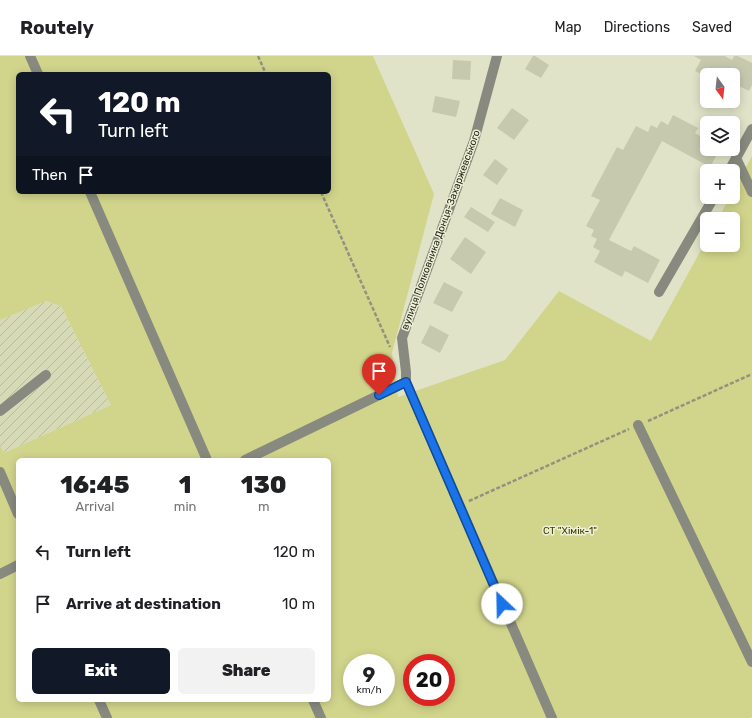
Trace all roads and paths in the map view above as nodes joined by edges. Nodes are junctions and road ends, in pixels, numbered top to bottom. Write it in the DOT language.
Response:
graph roads {
  1 [pos="30,56"];
  2 [pos="258,56"];
  3 [pos="497,56"];
  4 [pos="37,72"];
  5 [pos="265,72"];
  6 [pos="752,129"];
  7 [pos="736,158"];
  8 [pos="733,164"];
  9 [pos="752,192"];
  10 [pos="91,194"];
  11 [pos="322,194"];
  12 [pos="710,204"];
  13 [pos="659,292"];
  14 [pos="390,347"];
  15 [pos="752,374"];
  16 [pos="46,375"];
  17 [pos="406,382"];
  18 [pos="0,411"];
  19 [pos="638,425"];
  20 [pos="206,458"];
  21 [pos="249,458"];
  22 [pos="0,472"];
  23 [pos="459,505"];
  24 [pos="16,509"];
  25 [pos="16,566"];
  26 [pos="0,574"];
  27 [pos="752,662"];
  28 [pos="100,702"];
  29 [pos="314,702"];
  30 [pos="106,718"];
  31 [pos="321,718"];
  32 [pos="552,718"];
  1 -- 4 [label="street"];
  2 -- 5 [label="path"];
  3 -- 17 [label="street, вулиця Полковника Донця-Захаржевського"];
  6 -- 7 [label="street"];
  7 -- 8 [label="street"];
  7 -- 9 [label="street"];
  10 -- 20 [label="street"];
  11 -- 14 [label="path"];
  12 -- 13 [label="street"];
  15 -- 19 [label="path"];
  16 -- 18 [label="street"];
  17 -- 21 [label="street"];
  17 -- 23 [label="street, вулиця Полковника Донця-Захаржевського"];
  19 -- 23 [label="path"];
  19 -- 27 [label="street"];
  22 -- 24 [label="street"];
  23 -- 32 [label="street, вулиця Полковника Донця-Захаржевського"];
  25 -- 26 [label="street"];
  28 -- 30 [label="street"];
  29 -- 31 [label="street"];
}
